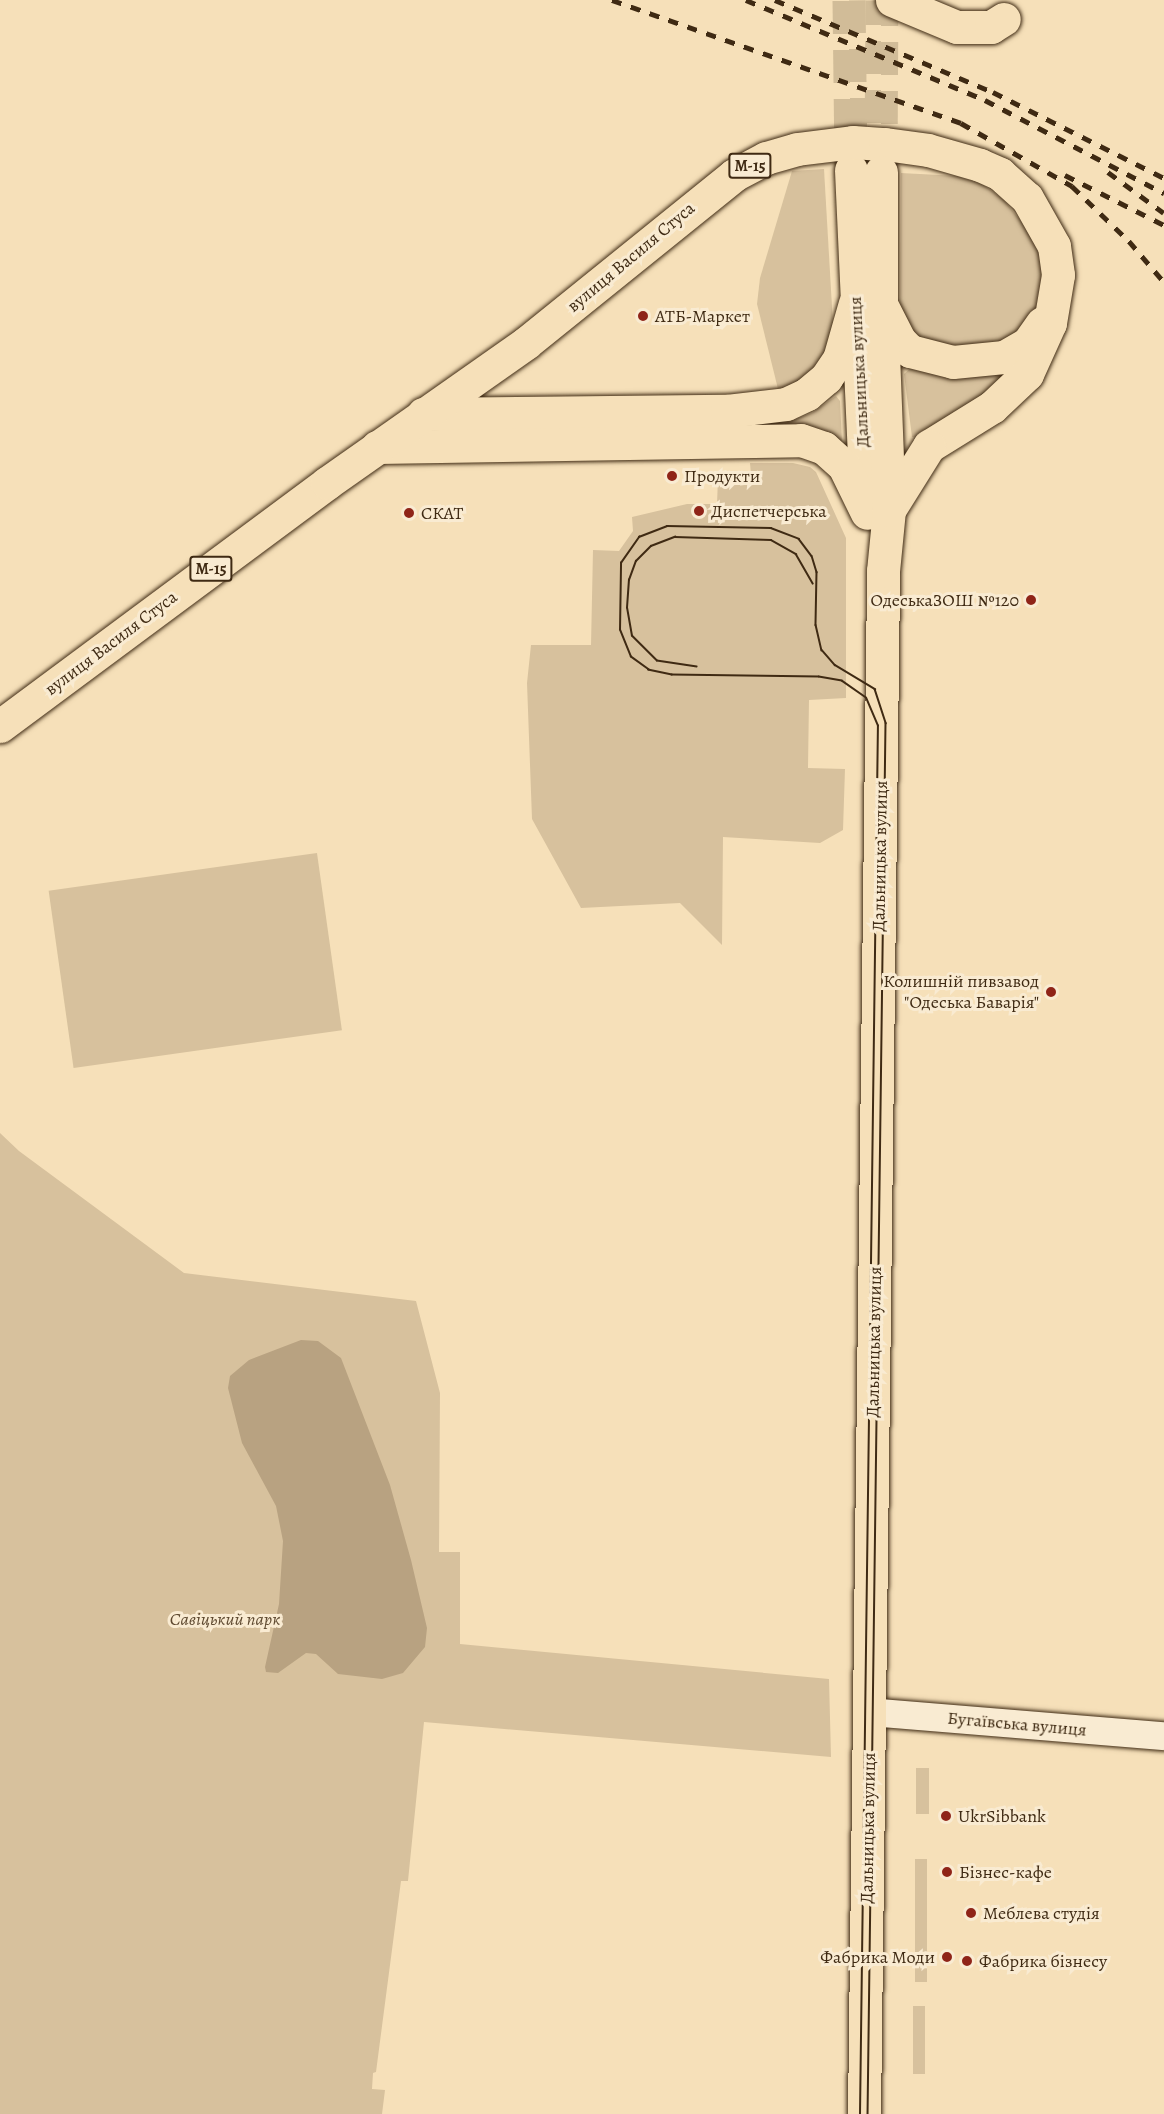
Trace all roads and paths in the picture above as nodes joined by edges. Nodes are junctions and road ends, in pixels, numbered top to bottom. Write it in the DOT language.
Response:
graph roads {
  1 [pos="892,0"];
  2 [pos="1004,19"];
  3 [pos="866,171"];
  4 [pos="868,303"];
  5 [pos="1054,306"];
  6 [pos="423,414"];
  7 [pos="377,447"];
  8 [pos="878,511"];
  9 [pos="0,726"];
  10 [pos="869,1712"];
  11 [pos="1164,1736"];
  12 [pos="864,2114"];
  1 -- 2 [label="main road"];
  3 -- 4 [label="main road, Дальницька вулиця"];
  4 -- 5 [label="main road"];
  4 -- 6 [label="main road"];
  4 -- 8 [label="main road, Дальницька вулиця"];
  5 -- 6 [label="main road, вулиця Василя Стуса / М-15"];
  5 -- 8 [label="main road, вулиця Василя Стуса"];
  6 -- 7 [label="main road, вулиця Василя Стуса / М-15"];
  7 -- 8 [label="main road"];
  7 -- 9 [label="main road, вулиця Василя Стуса / М-15"];
  8 -- 10 [label="main road, Дальницька вулиця"];
  10 -- 11 [label="main road, Бугаївська вулиця"];
  10 -- 12 [label="main road, Дальницька вулиця"];
}
